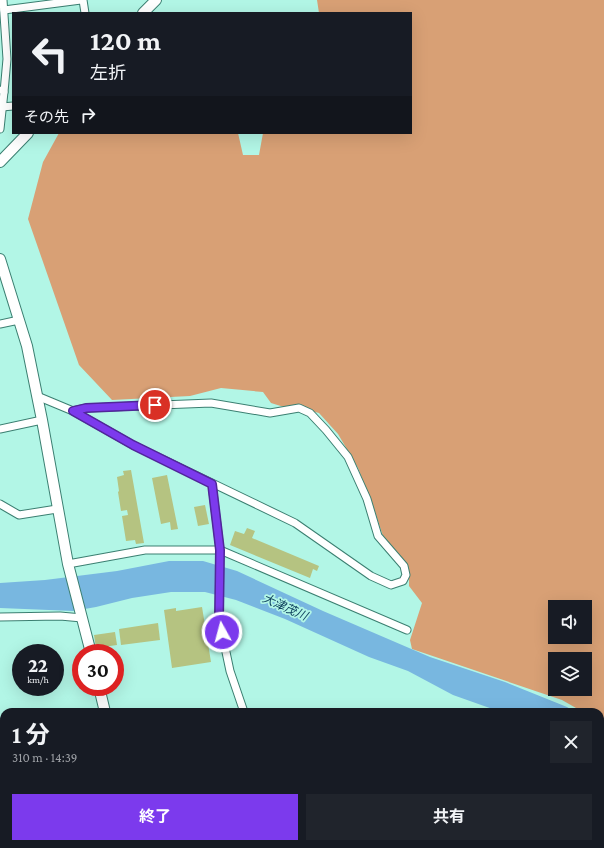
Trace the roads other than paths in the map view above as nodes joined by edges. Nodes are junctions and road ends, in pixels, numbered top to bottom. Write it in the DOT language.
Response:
graph roads {
  1 [pos="3,0"];
  2 [pos="82,0"];
  3 [pos="156,0"];
  4 [pos="4,10"];
  5 [pos="84,12"];
  6 [pos="144,12"];
  7 [pos="10,54"];
  8 [pos="2,90"];
  9 [pos="12,106"];
  10 [pos="2,107"];
  11 [pos="0,129"];
  12 [pos="27,134"];
  13 [pos="0,162"];
  14 [pos="0,259"];
  15 [pos="19,320"];
  16 [pos="0,324"];
  17 [pos="37,396"];
  18 [pos="73,411"];
  19 [pos="42,420"];
  20 [pos="0,429"];
  21 [pos="212,484"];
  22 [pos="0,504"];
  23 [pos="57,508"];
  24 [pos="220,550"];
  25 [pos="68,564"];
  26 [pos="0,617"];
  27 [pos="82,618"];
  28 [pos="407,630"];
  29 [pos="89,644"];
  30 [pos="101,696"];
  31 [pos="104,708"];
  32 [pos="243,708"];
  1 -- 4 [label="street"];
  2 -- 4 [label="street"];
  2 -- 5 [label="street"];
  3 -- 6 [label="street"];
  4 -- 7 [label="street"];
  7 -- 8 [label="street"];
  8 -- 10 [label="street"];
  9 -- 10 [label="street"];
  10 -- 11 [label="street"];
  12 -- 13 [label="street"];
  14 -- 15 [label="street"];
  15 -- 16 [label="street"];
  15 -- 17 [label="street"];
  17 -- 18 [label="street"];
  17 -- 19 [label="street"];
  18 -- 21 [label="street"];
  18 -- 21 [label="street"];
  19 -- 20 [label="street"];
  19 -- 23 [label="street"];
  21 -- 24 [label="street"];
  22 -- 23 [label="street"];
  23 -- 25 [label="street"];
  24 -- 25 [label="street"];
  24 -- 28 [label="street"];
  24 -- 32 [label="street"];
  25 -- 27 [label="street"];
  26 -- 27 [label="street"];
  27 -- 29 [label="street"];
  30 -- 31 [label="street"];
}
